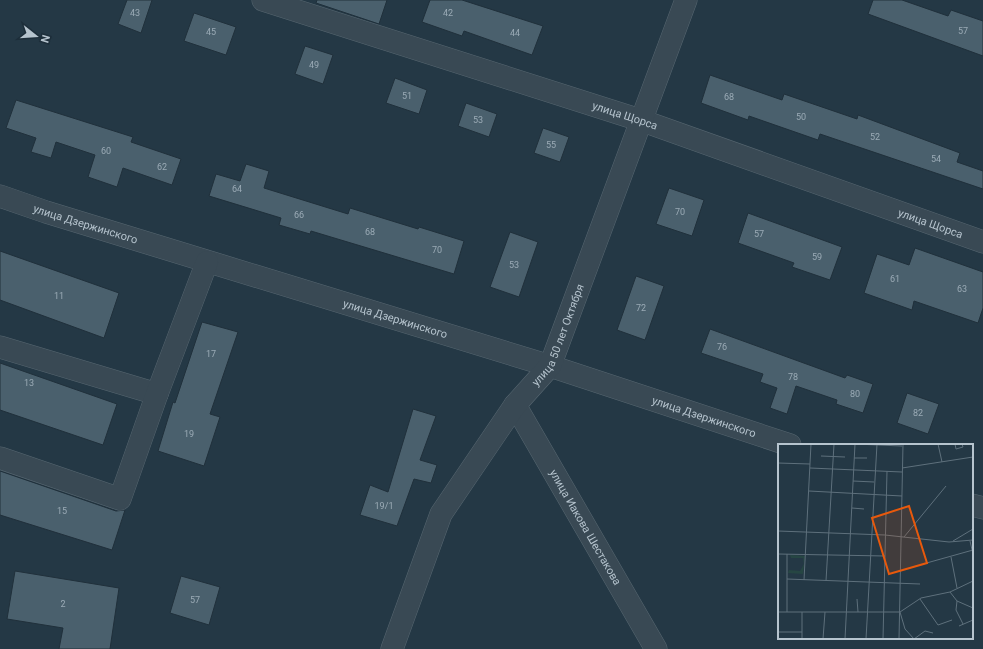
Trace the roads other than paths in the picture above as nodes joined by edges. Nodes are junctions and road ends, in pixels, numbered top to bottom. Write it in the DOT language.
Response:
graph roads {
  1 [pos="263,0"];
  2 [pos="686,0"];
  3 [pos="303,6"];
  4 [pos="643,121"];
  5 [pos="0,196"];
  6 [pos="983,242"];
  7 [pos="207,262"];
  8 [pos="0,347"];
  9 [pos="550,366"];
  10 [pos="157,394"];
  11 [pos="515,405"];
  12 [pos="787,444"];
  13 [pos="0,458"];
  14 [pos="973,505"];
  15 [pos="983,508"];
  16 [pos="392,649"];
  17 [pos="656,649"];
  1 -- 3 [label="street, улица Щорса"];
  2 -- 4 [label="street, улица 50 лет Октября"];
  3 -- 4 [label="street, улица Щорса"];
  4 -- 6 [label="street, улица Щорса"];
  4 -- 9 [label="street, улица 50 лет Октября"];
  5 -- 7 [label="street, улица Дзержинского"];
  7 -- 9 [label="street, улица Дзержинского"];
  7 -- 10 [label="street"];
  8 -- 10 [label="street"];
  9 -- 11 [label="street, улица 50 лет Октября"];
  9 -- 12 [label="street, улица Дзержинского"];
  10 -- 13 [label="street"];
  11 -- 16 [label="street, улица 50 лет Октября"];
  11 -- 17 [label="street, улица Иакова Шестакова"];
  14 -- 15 [label="street"];
}
